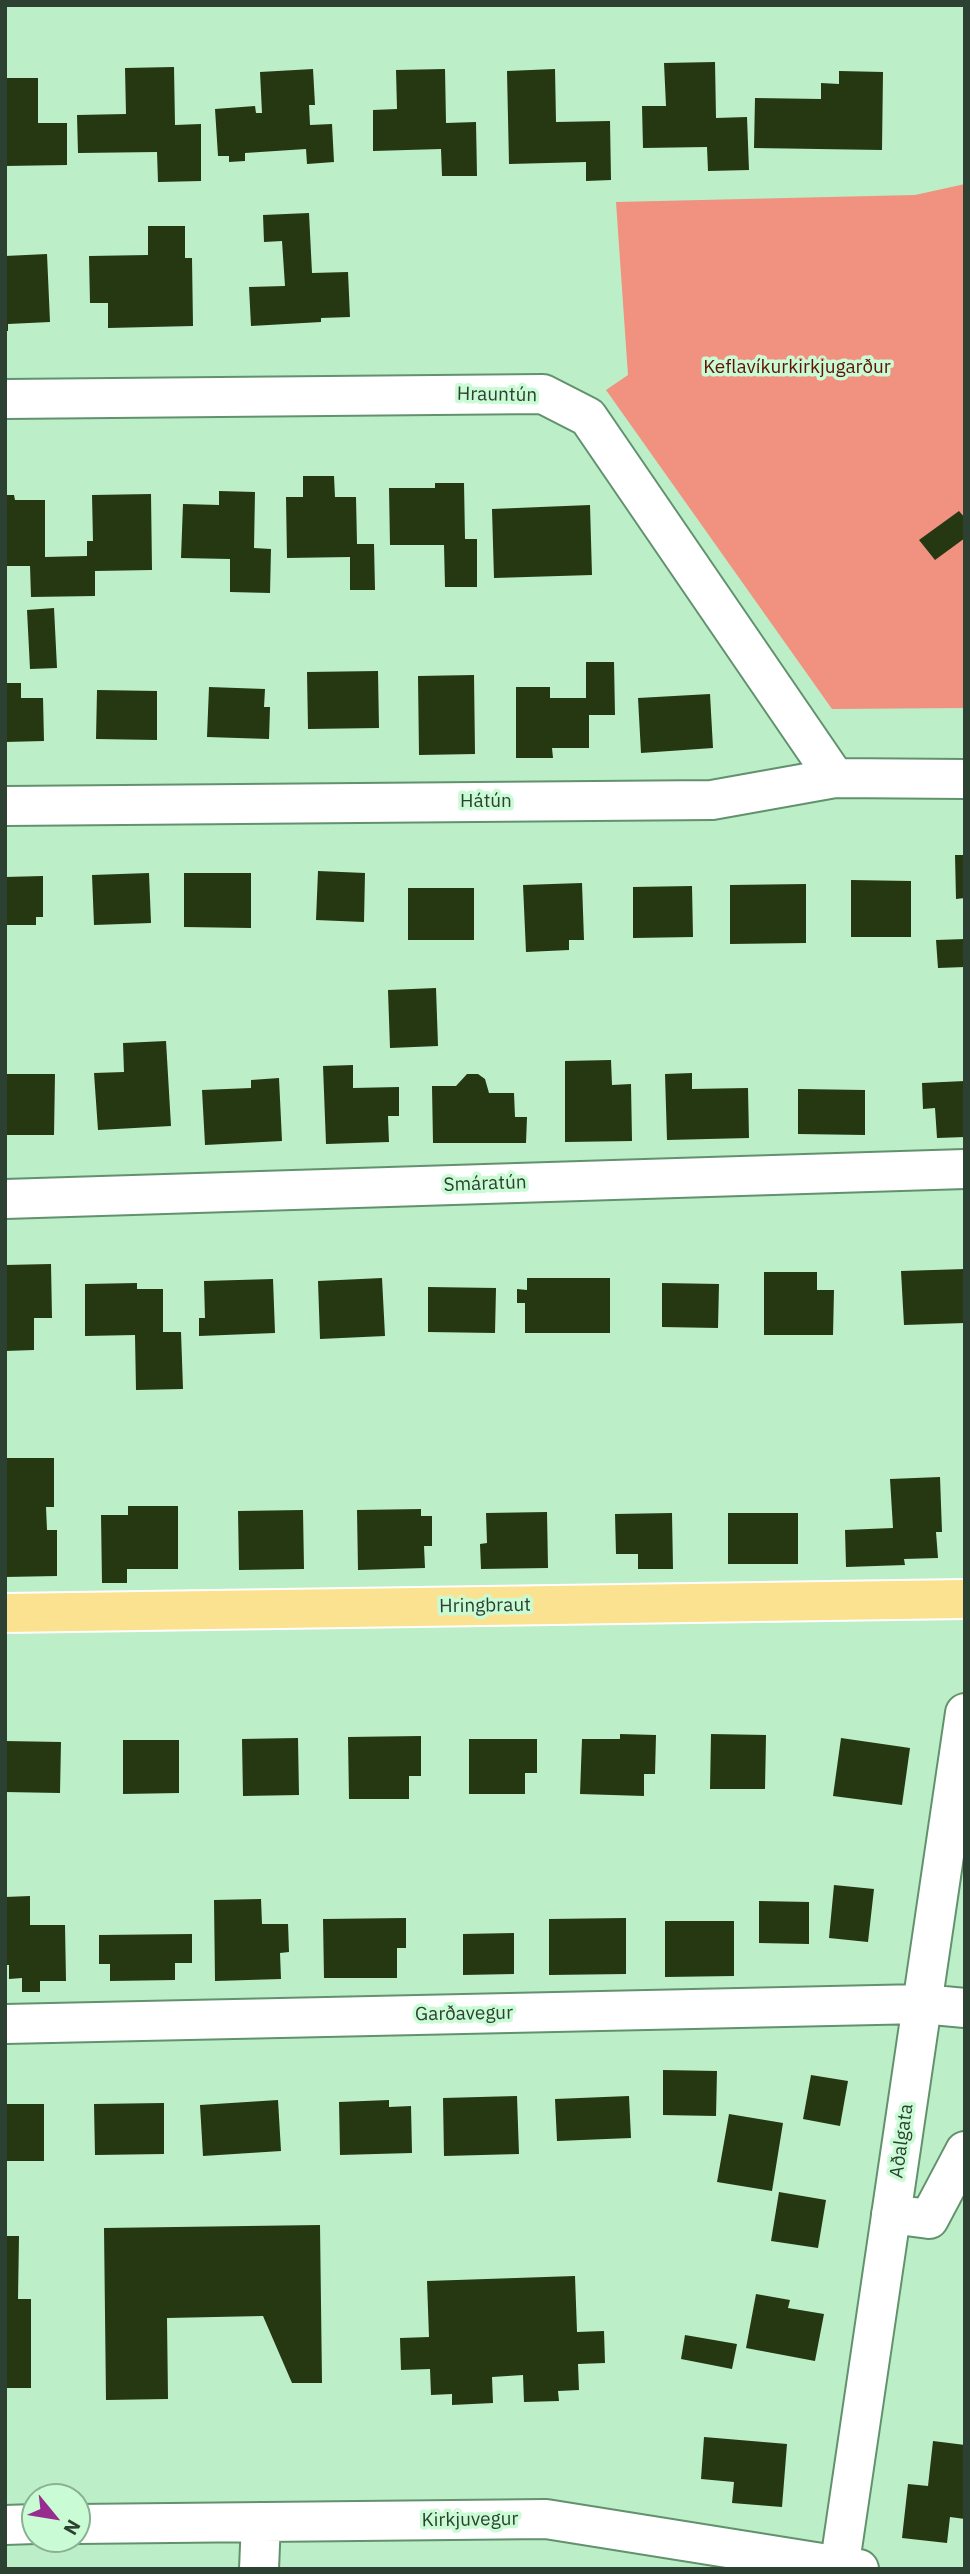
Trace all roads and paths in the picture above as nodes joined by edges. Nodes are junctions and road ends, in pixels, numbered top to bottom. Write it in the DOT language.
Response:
graph roads {
  1 [pos="5,399"];
  2 [pos="835,778"];
  3 [pos="965,779"];
  4 [pos="5,806"];
  5 [pos="965,1169"];
  6 [pos="5,1199"];
  7 [pos="965,1599"];
  8 [pos="5,1614"];
  9 [pos="965,1713"];
  10 [pos="922,2004"];
  11 [pos="965,2008"];
  12 [pos="5,2024"];
  13 [pos="965,2151"];
  14 [pos="891,2214"];
  15 [pos="261,2522"];
  16 [pos="91,2524"];
  17 [pos="846,2568"];
  18 [pos="259,2569"];
  1 -- 2 [label="street, Hrauntún"];
  2 -- 3 [label="street, Hátún"];
  2 -- 4 [label="street, Hátún"];
  5 -- 6 [label="street, Smáratún"];
  7 -- 8 [label="main road, Hringbraut"];
  9 -- 10 [label="street, Aðalgata"];
  10 -- 11 [label="street, Garðavegur"];
  10 -- 12 [label="street, Garðavegur"];
  10 -- 14 [label="street, Aðalgata"];
  13 -- 14 [label="street"];
  14 -- 17 [label="street, Aðalgata"];
  15 -- 16 [label="street, Kirkjuvegur"];
  15 -- 17 [label="street, Kirkjuvegur"];
  15 -- 18 [label="street"];
}
